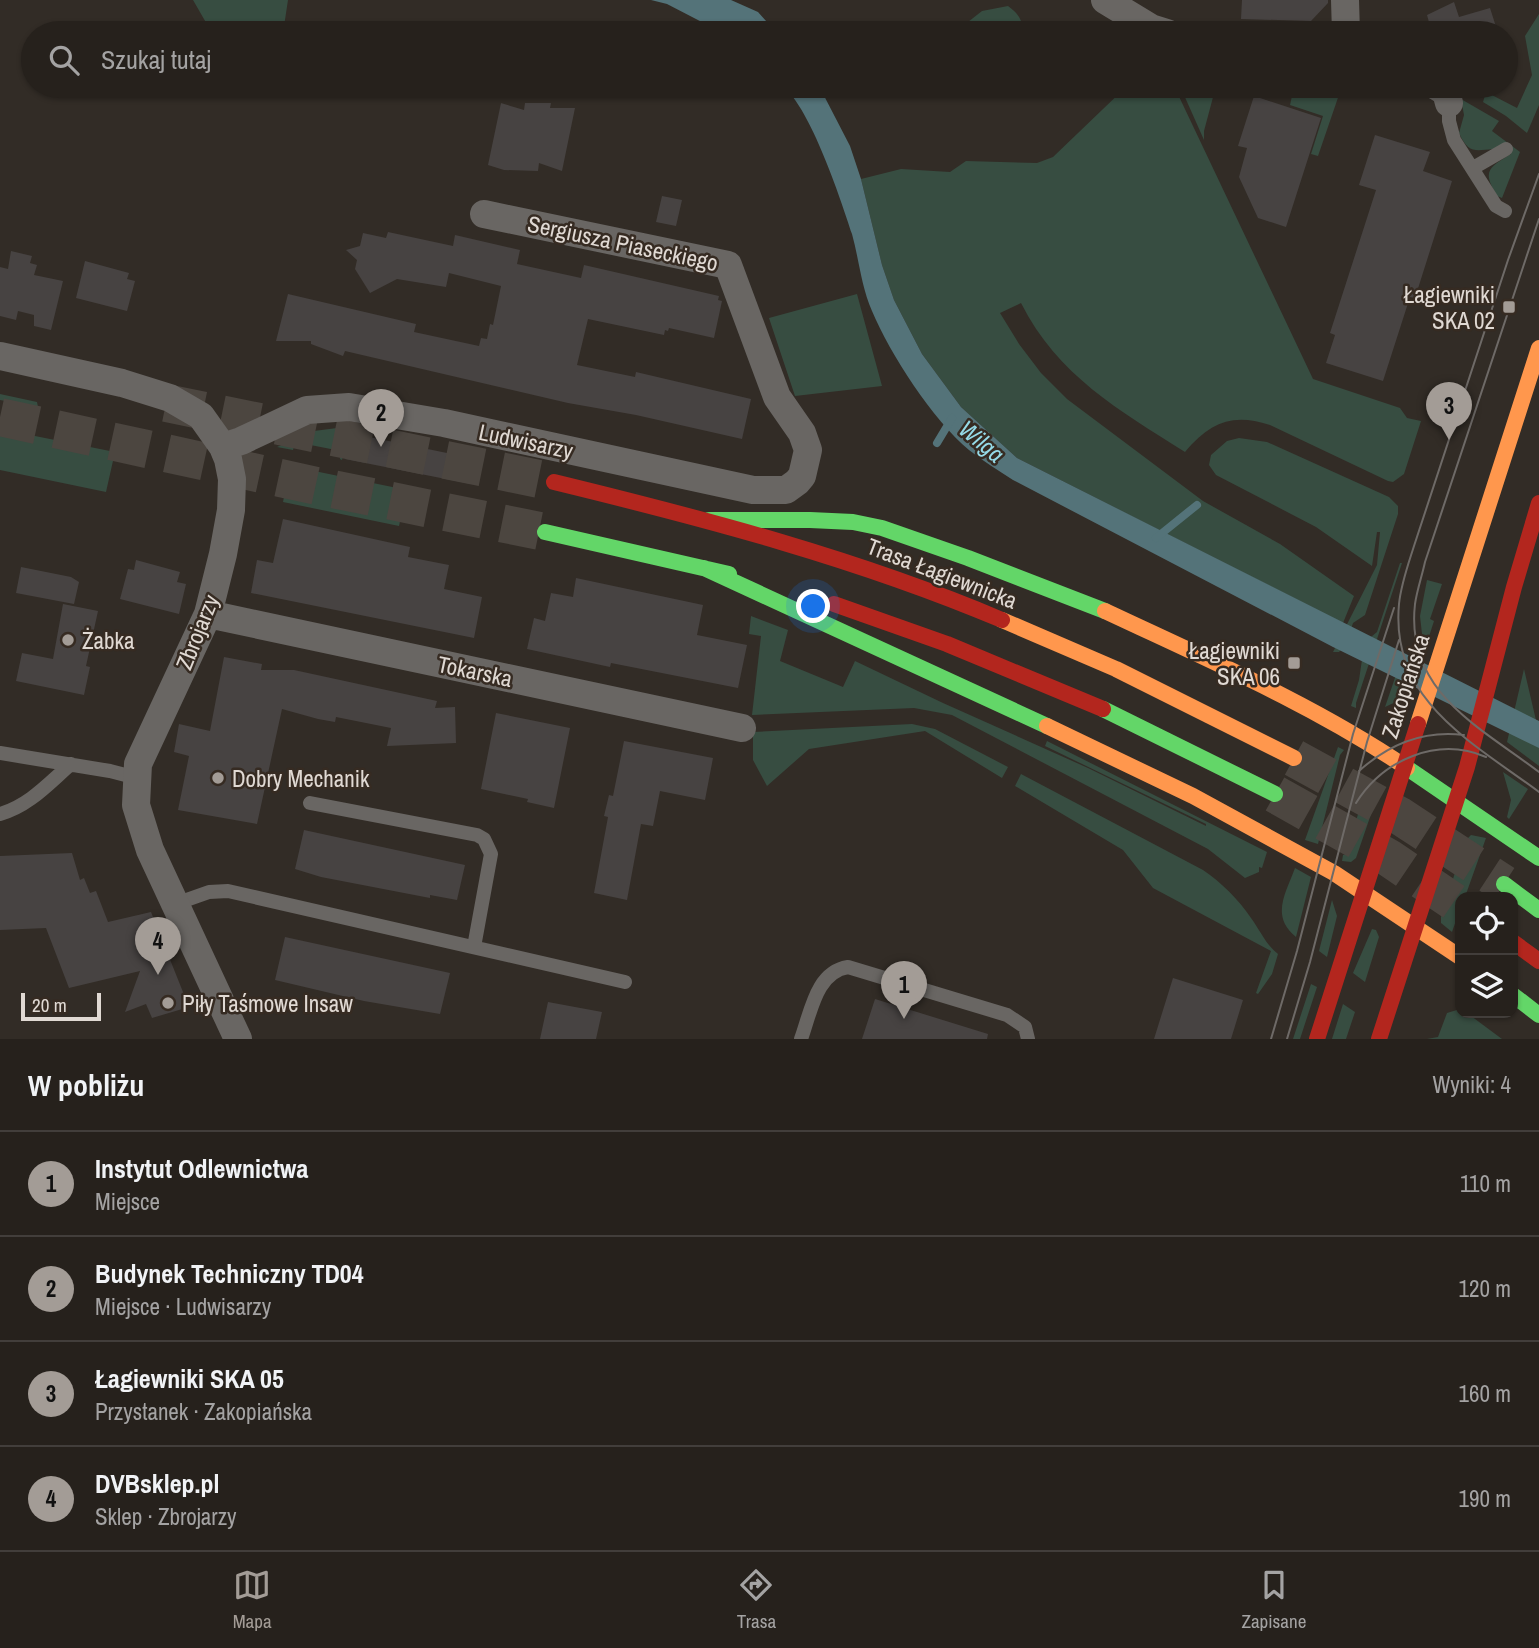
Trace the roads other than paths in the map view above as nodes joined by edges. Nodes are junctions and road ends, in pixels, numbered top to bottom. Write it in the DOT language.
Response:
graph roads {
  1 [pos="1105,0"];
  2 [pos="1345,0"];
  3 [pos="1140,21"];
  4 [pos="1346,21"];
  5 [pos="1444,98"];
  6 [pos="1506,149"];
  7 [pos="1472,168"];
  8 [pos="1505,211"];
  9 [pos="484,214"];
  10 [pos="1539,348"];
  11 [pos="0,356"];
  12 [pos="223,447"];
  13 [pos="808,450"];
  14 [pos="554,482"];
  15 [pos="1539,503"];
  16 [pos="709,520"];
  17 [pos="545,532"];
  18 [pos="704,568"];
  19 [pos="795,592"];
  20 [pos="820,600"];
  21 [pos="208,614"];
  22 [pos="742,728"];
  23 [pos="0,753"];
  24 [pos="1294,758"];
  25 [pos="71,764"];
  26 [pos="1403,765"];
  27 [pos="137,778"];
  28 [pos="1275,794"];
  29 [pos="1457,801"];
  30 [pos="310,803"];
  31 [pos="0,814"];
  32 [pos="1539,858"];
  33 [pos="1504,884"];
  34 [pos="1363,890"];
  35 [pos="175,904"];
  36 [pos="1539,910"];
  37 [pos="1417,927"];
  38 [pos="1518,946"];
  39 [pos="474,947"];
  40 [pos="1457,955"];
  41 [pos="1539,961"];
  42 [pos="625,982"];
  43 [pos="1518,999"];
  44 [pos="1539,1015"];
  45 [pos="238,1039"];
  46 [pos="801,1039"];
  47 [pos="1028,1039"];
  48 [pos="1317,1039"];
  49 [pos="1379,1039"];
  1 -- 3 [label="street"];
  2 -- 4 [label="street"];
  5 -- 7 [label="lane"];
  6 -- 7 [label="lane"];
  7 -- 8 [label="lane"];
  9 -- 13 [label="street, Sergiusza Piaseckiego"];
  10 -- 26 [label="main road, Zakopiańska"];
  11 -- 12 [label="street, Zbrojarzy"];
  12 -- 13 [label="street, Ludwisarzy"];
  12 -- 21 [label="street, Zbrojarzy"];
  14 -- 16 [label="main road, Trasa Łagiewnicka"];
  15 -- 29 [label="main road"];
  16 -- 24 [label="main road, Trasa Łagiewnicka"];
  16 -- 26 [label="main road"];
  17 -- 18 [label="main road"];
  18 -- 19 [label="main road"];
  18 -- 34 [label="main road"];
  20 -- 28 [label="main road"];
  21 -- 22 [label="street, Tokarska"];
  21 -- 27 [label="street, Zbrojarzy"];
  23 -- 25 [label="lane"];
  25 -- 27 [label="lane"];
  25 -- 31 [label="lane"];
  26 -- 29 [label="main road"];
  26 -- 34 [label="main road, Zakopiańska"];
  27 -- 35 [label="street, Zbrojarzy"];
  29 -- 32 [label="main road"];
  29 -- 37 [label="main road"];
  30 -- 39 [label="lane"];
  33 -- 36 [label="main road"];
  34 -- 37 [label="main road"];
  34 -- 48 [label="main road, Zakopiańska"];
  35 -- 39 [label="lane"];
  35 -- 45 [label="street, Zbrojarzy"];
  37 -- 40 [label="main road"];
  37 -- 49 [label="main road"];
  38 -- 41 [label="main road"];
  39 -- 42 [label="lane"];
  43 -- 44 [label="main road"];
  46 -- 47 [label="lane"];
}
